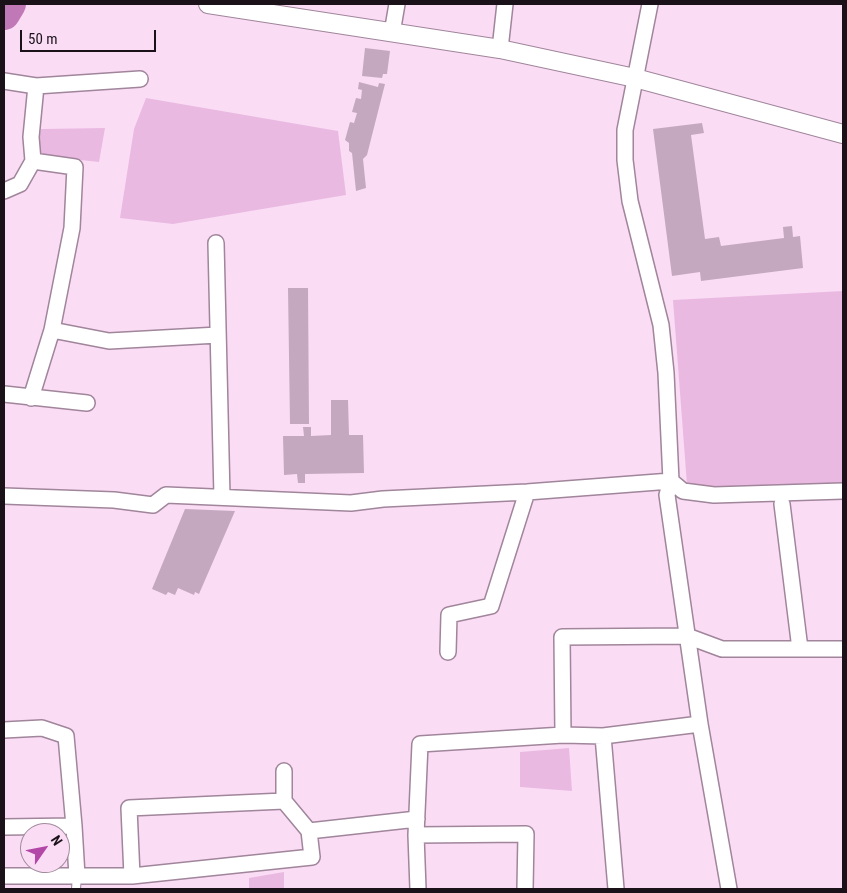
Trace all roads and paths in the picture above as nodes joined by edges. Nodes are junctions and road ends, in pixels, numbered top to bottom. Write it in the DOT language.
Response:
graph roads {
  1 [pos="208,4"];
  2 [pos="397,4"];
  3 [pos="505,4"];
  4 [pos="650,4"];
  5 [pos="392,32"];
  6 [pos="500,49"];
  7 [pos="635,78"];
  8 [pos="140,79"];
  9 [pos="4,81"];
  10 [pos="36,86"];
  11 [pos="843,134"];
  12 [pos="33,161"];
  13 [pos="4,190"];
  14 [pos="216,243"];
  15 [pos="52,330"];
  16 [pos="218,335"];
  17 [pos="4,394"];
  18 [pos="31,398"];
  19 [pos="87,403"];
  20 [pos="671,481"];
  21 [pos="843,491"];
  22 [pos="527,492"];
  23 [pos="4,496"];
  24 [pos="222,497"];
  25 [pos="782,504"];
  26 [pos="687,636"];
  27 [pos="800,649"];
  28 [pos="843,649"];
  29 [pos="448,652"];
  30 [pos="700,724"];
  31 [pos="4,730"];
  32 [pos="563,735"];
  33 [pos="603,736"];
  34 [pos="284,771"];
  35 [pos="284,800"];
  36 [pos="417,819"];
  37 [pos="74,826"];
  38 [pos="4,827"];
  39 [pos="309,831"];
  40 [pos="416,835"];
  41 [pos="4,876"];
  42 [pos="132,876"];
  43 [pos="76,883"];
  44 [pos="418,889"];
  45 [pos="525,889"];
  46 [pos="616,889"];
  47 [pos="729,889"];
  1 -- 5 [label="street"];
  2 -- 5 [label="street"];
  3 -- 6 [label="street"];
  4 -- 7 [label="street"];
  5 -- 6 [label="street"];
  6 -- 7 [label="street"];
  7 -- 11 [label="street"];
  7 -- 20 [label="street"];
  8 -- 10 [label="street"];
  9 -- 10 [label="street"];
  10 -- 12 [label="street"];
  12 -- 13 [label="street"];
  12 -- 15 [label="street"];
  14 -- 16 [label="street"];
  15 -- 16 [label="street"];
  15 -- 18 [label="street"];
  16 -- 24 [label="street"];
  17 -- 18 [label="street"];
  18 -- 19 [label="street"];
  20 -- 21 [label="street"];
  20 -- 22 [label="street"];
  20 -- 26 [label="street"];
  22 -- 24 [label="street"];
  22 -- 29 [label="street"];
  23 -- 24 [label="street"];
  25 -- 27 [label="street"];
  26 -- 27 [label="street"];
  26 -- 30 [label="street"];
  26 -- 32 [label="street"];
  27 -- 28 [label="street"];
  30 -- 33 [label="street"];
  30 -- 47 [label="street"];
  31 -- 37 [label="street"];
  32 -- 33 [label="street"];
  32 -- 36 [label="street"];
  33 -- 46 [label="street"];
  34 -- 35 [label="street"];
  35 -- 39 [label="street"];
  35 -- 42 [label="street"];
  36 -- 39 [label="street"];
  36 -- 40 [label="street"];
  37 -- 38 [label="street"];
  37 -- 43 [label="street"];
  39 -- 42 [label="street"];
  40 -- 44 [label="street"];
  40 -- 45 [label="street"];
  41 -- 43 [label="street"];
  42 -- 43 [label="street"];
}
